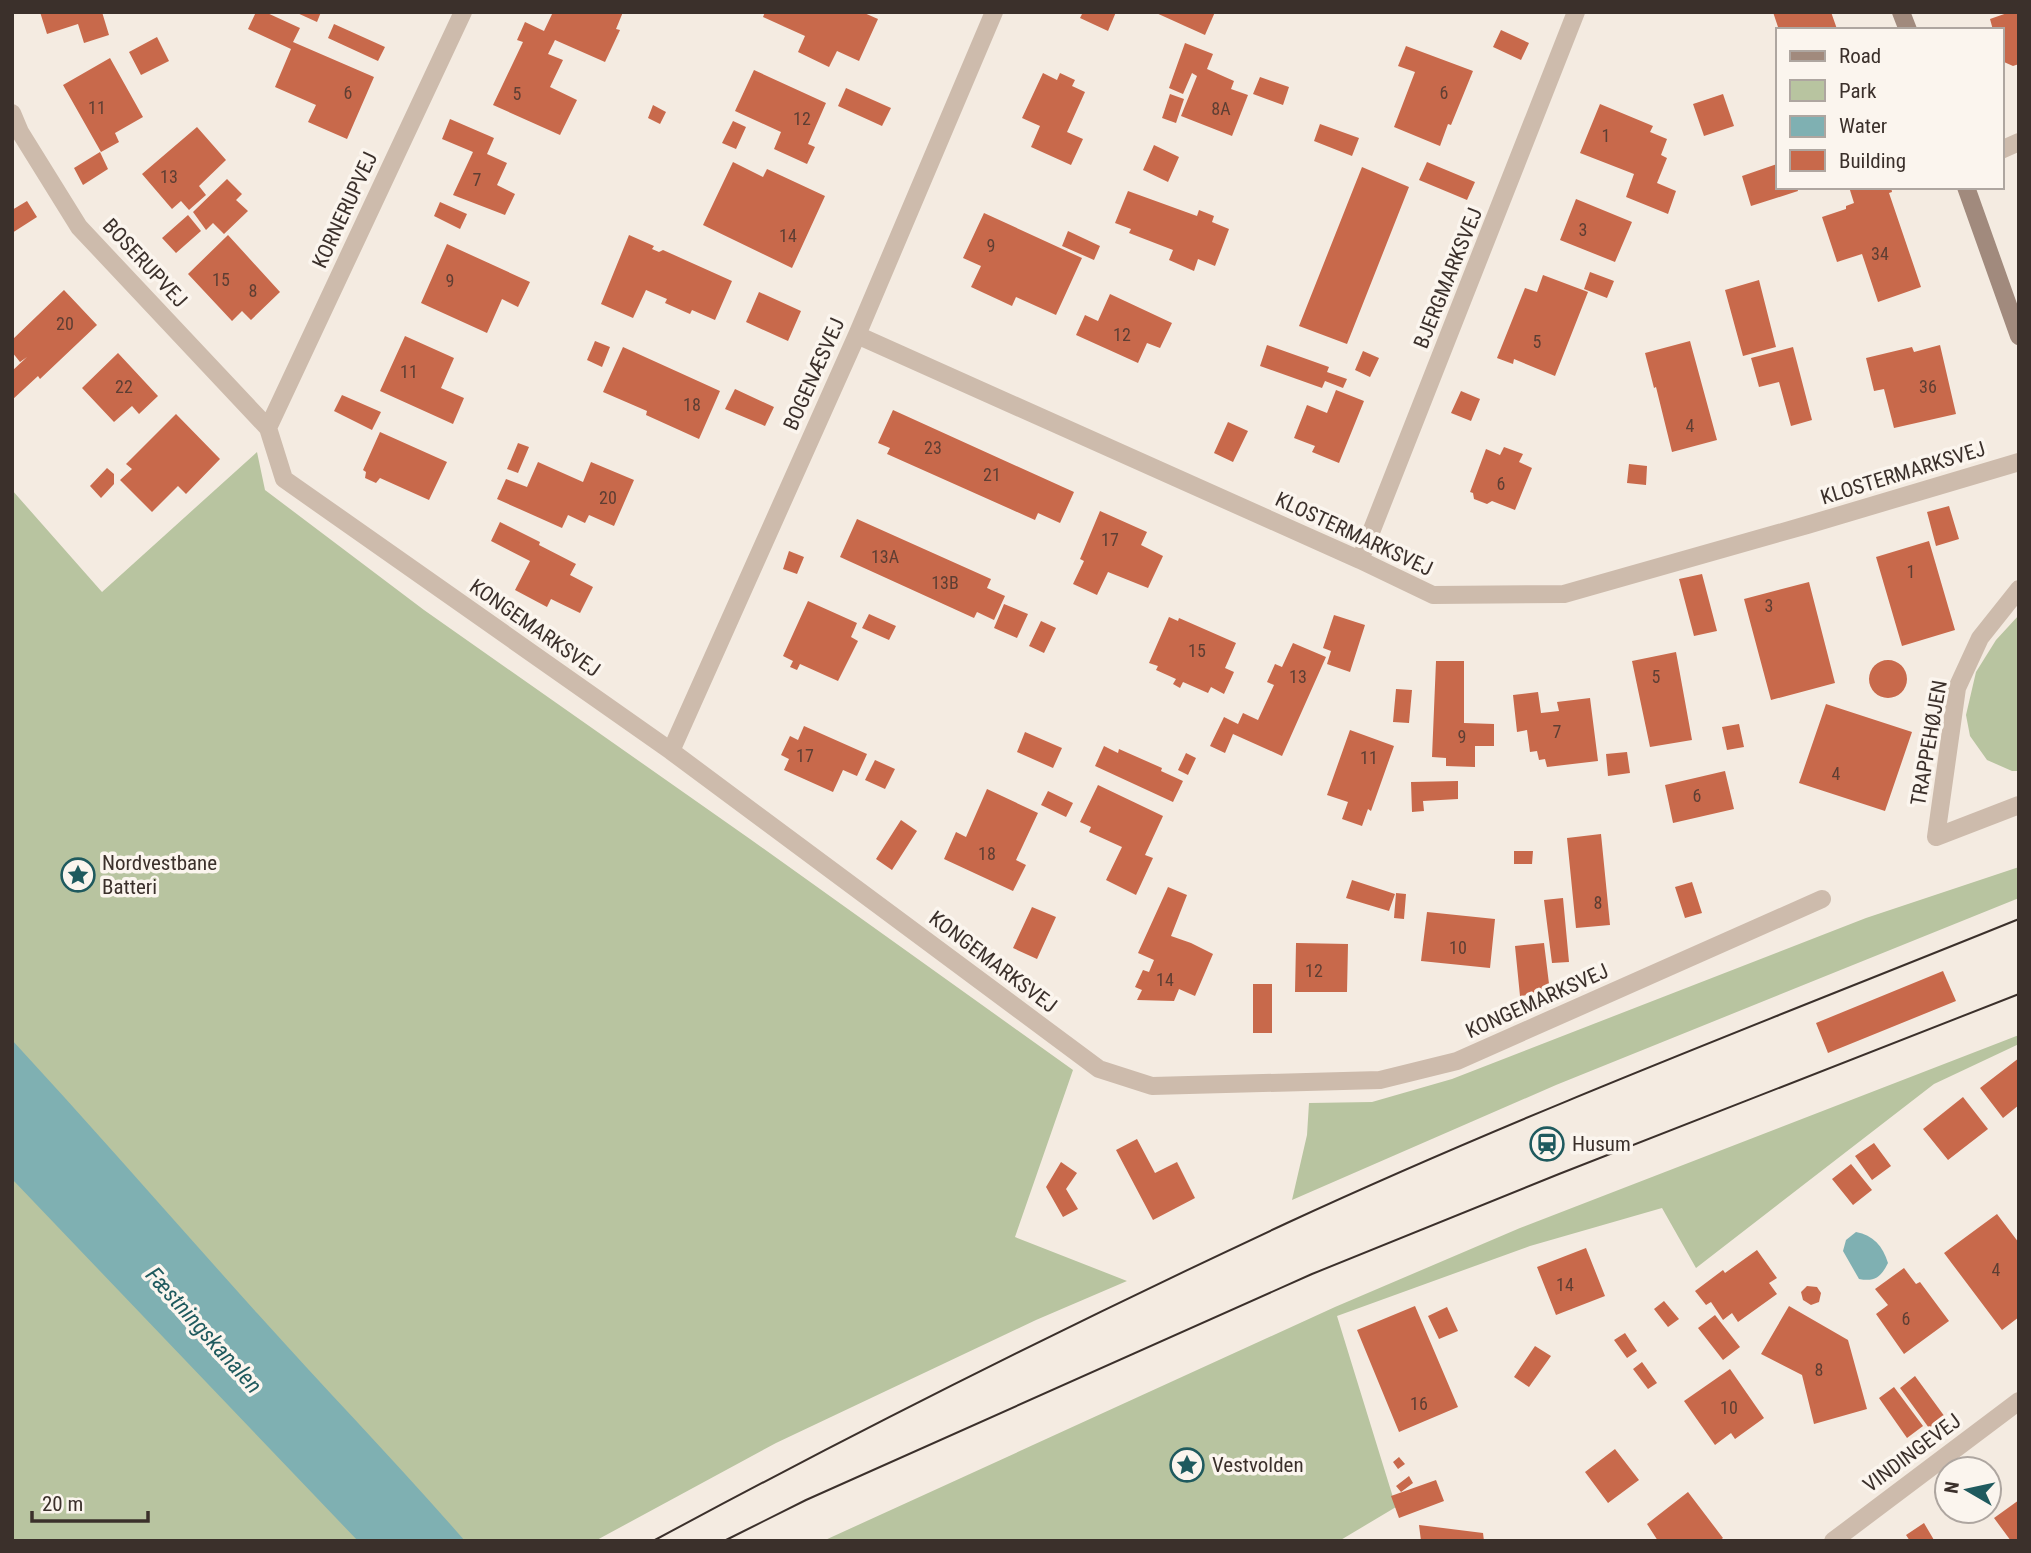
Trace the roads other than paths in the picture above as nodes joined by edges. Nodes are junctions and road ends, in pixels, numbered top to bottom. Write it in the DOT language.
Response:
graph roads {
  1 [pos="463,12"];
  2 [pos="994,12"];
  3 [pos="1576,12"];
  4 [pos="12,113"];
  5 [pos="1967,189"];
  6 [pos="857,335"];
  7 [pos="2019,337"];
  8 [pos="268,428"];
  9 [pos="2019,462"];
  10 [pos="1360,560"];
  11 [pos="2019,589"];
  12 [pos="671,751"];
  13 [pos="2019,805"];
  14 [pos="1822,899"];
  15 [pos="2019,1401"];
  16 [pos="1833,1541"];
  1 -- 8 [label="street, KORNERUPVEJ"];
  2 -- 6 [label="street, BOGENÆSVEJ"];
  3 -- 10 [label="street, BJERGMARKSVEJ"];
  4 -- 8 [label="street, BOSERUPVEJ"];
  5 -- 7 [label="street"];
  6 -- 10 [label="street, KLOSTERMARKSVEJ"];
  6 -- 12 [label="street, BOGENÆSVEJ"];
  8 -- 12 [label="street, KONGEMARKSVEJ"];
  9 -- 10 [label="street, KLOSTERMARKSVEJ"];
  11 -- 13 [label="street, TRAPPEHØJEN"];
  12 -- 14 [label="street, KONGEMARKSVEJ"];
  15 -- 16 [label="street, VINDINGEVEJ"];
}
